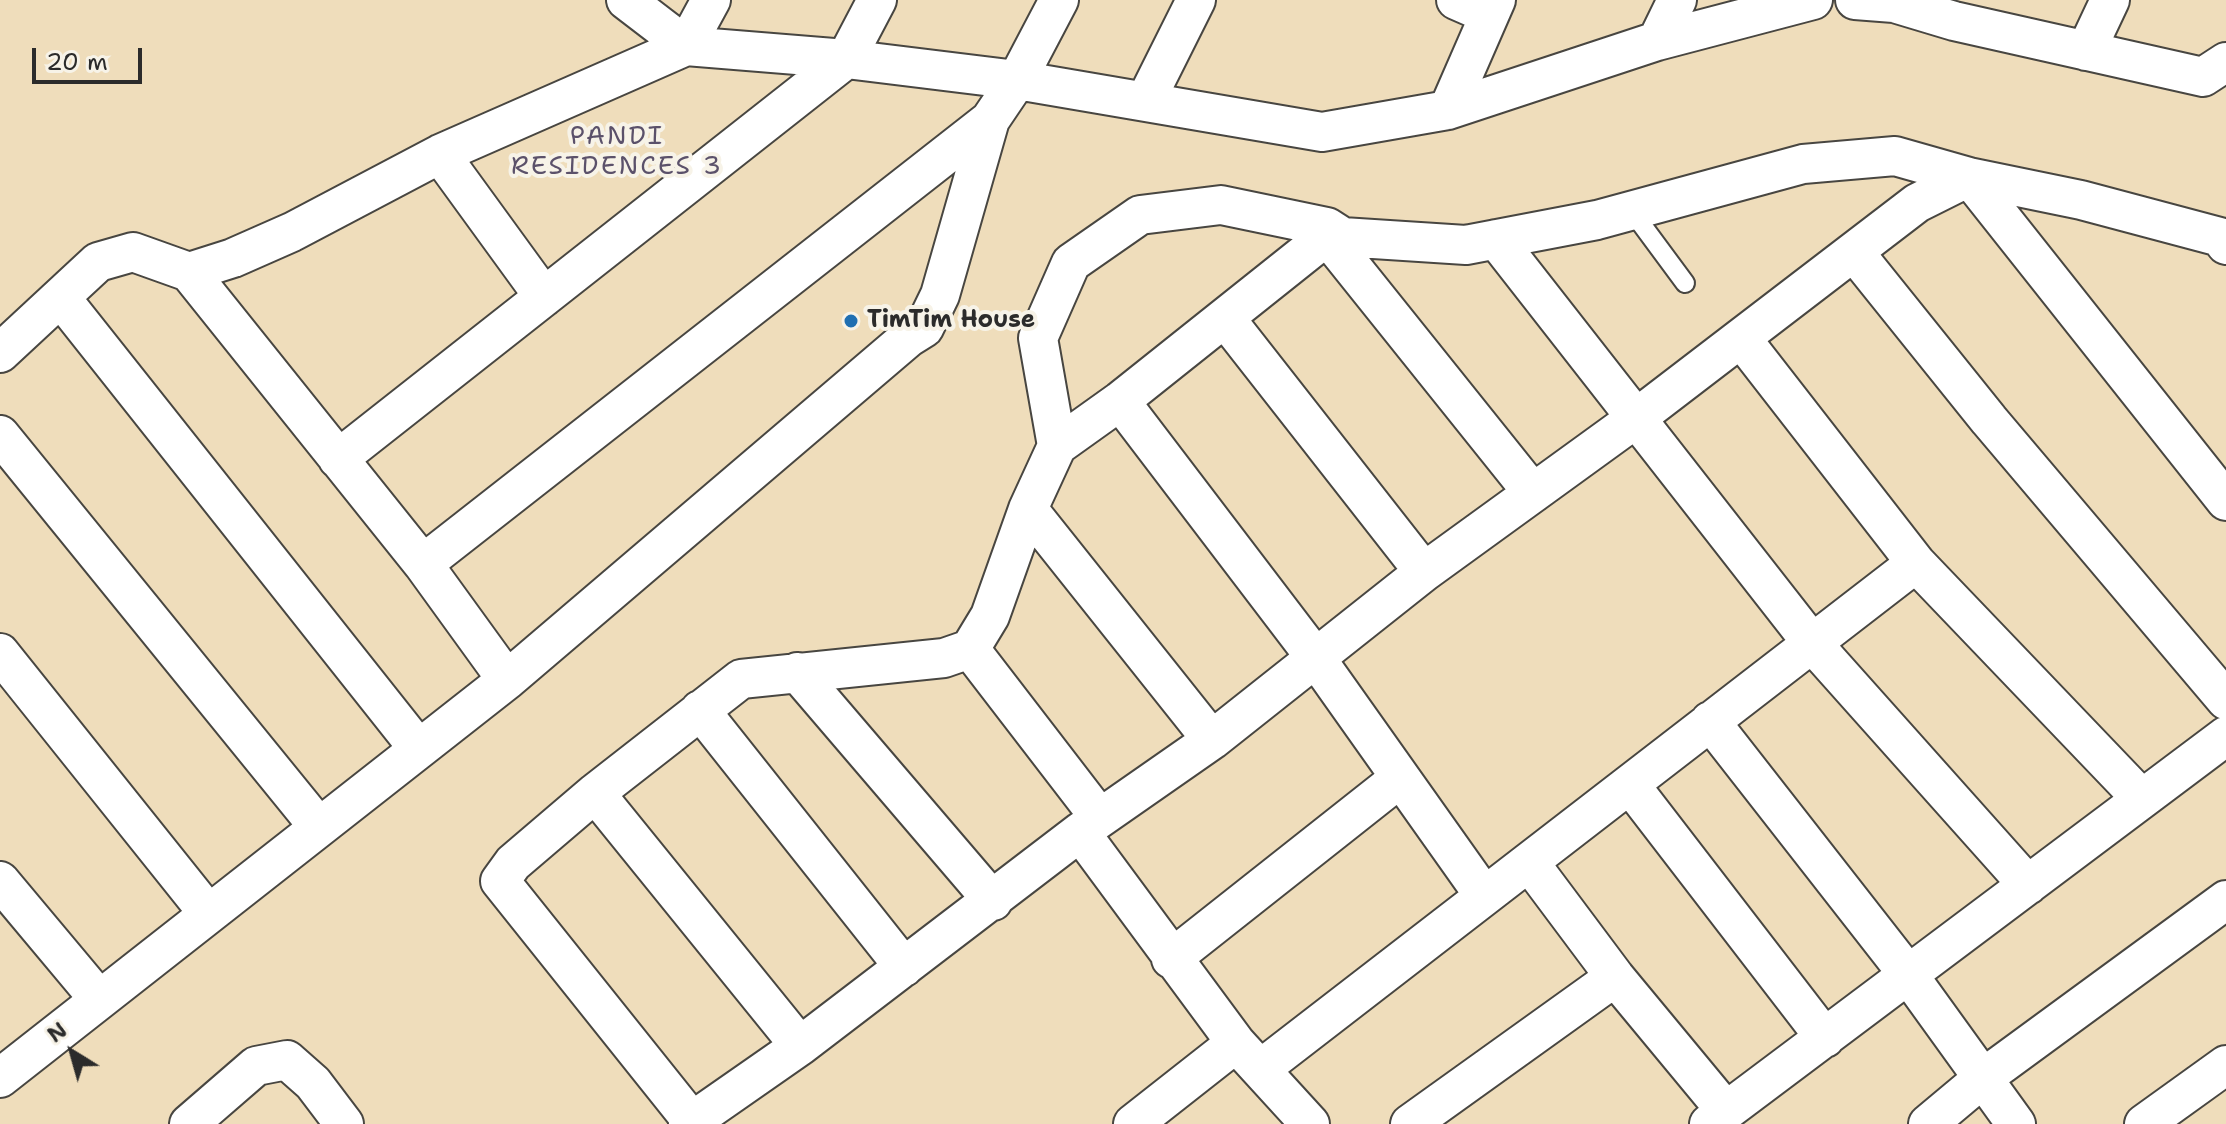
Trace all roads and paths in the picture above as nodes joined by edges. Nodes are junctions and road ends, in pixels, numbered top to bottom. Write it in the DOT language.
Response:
graph roads {
  1 [pos="626,0"];
  2 [pos="711,0"];
  3 [pos="877,0"];
  4 [pos="1059,0"];
  5 [pos="1196,0"];
  6 [pos="1677,0"];
  7 [pos="1813,0"];
  8 [pos="1855,0"];
  9 [pos="2110,0"];
  10 [pos="1480,5"];
  11 [pos="1959,11"];
  12 [pos="1657,41"];
  13 [pos="686,46"];
  14 [pos="2086,51"];
  15 [pos="846,59"];
  16 [pos="2226,62"];
  17 [pos="1017,80"];
  18 [pos="1146,100"];
  19 [pos="1448,110"];
  20 [pos="990,120"];
  21 [pos="440,154"];
  22 [pos="1969,177"];
  23 [pos="1631,210"];
  24 [pos="1334,236"];
  25 [pos="2224,237"];
  26 [pos="1496,239"];
  27 [pos="1854,252"];
  28 [pos="189,272"];
  29 [pos="1685,283"];
  30 [pos="544,297"];
  31 [pos="61,298"];
  32 [pos="1225,318"];
  33 [pos="1741,338"];
  34 [pos="0,353"];
  35 [pos="1120,401"];
  36 [pos="1635,419"];
  37 [pos="0,435"];
  38 [pos="1057,446"];
  39 [pos="338,459"];
  40 [pos="1533,493"];
  41 [pos="2226,501"];
  42 [pos="1028,509"];
  43 [pos="1916,563"];
  44 [pos="423,564"];
  45 [pos="1424,572"];
  46 [pos="1812,643"];
  47 [pos="970,649"];
  48 [pos="0,653"];
  49 [pos="1315,657"];
  50 [pos="797,672"];
  51 [pos="507,680"];
  52 [pos="2226,700"];
  53 [pos="700,710"];
  54 [pos="1710,721"];
  55 [pos="2226,736"];
  56 [pos="1212,740"];
  57 [pos="418,748"];
  58 [pos="1400,778"];
  59 [pos="1631,786"];
  60 [pos="595,793"];
  61 [pos="2142,799"];
  62 [pos="1090,825"];
  63 [pos="318,826"];
  64 [pos="1529,862"];
  65 [pos="0,881"];
  66 [pos="2028,885"];
  67 [pos="1483,894"];
  68 [pos="2226,900"];
  69 [pos="993,901"];
  70 [pos="208,913"];
  71 [pos="1171,959"];
  72 [pos="904,967"];
  73 [pos="1907,973"];
  74 [pos="1615,977"];
  75 [pos="98,998"];
  76 [pos="1825,1038"];
  77 [pos="800,1046"];
  78 [pos="1249,1055"];
  79 [pos="2226,1065"];
  80 [pos="0,1078"];
  81 [pos="1983,1078"];
  82 [pos="1718,1118"];
  83 [pos="690,1122"];
  84 [pos="189,1124"];
  85 [pos="344,1124"];
  86 [pos="1133,1124"];
  87 [pos="1310,1124"];
  88 [pos="1410,1124"];
  89 [pos="1928,1124"];
  90 [pos="2016,1124"];
  91 [pos="2144,1124"];
  1 -- 13 [label="street"];
  2 -- 13 [label="street"];
  3 -- 15 [label="street"];
  4 -- 17 [label="street"];
  5 -- 18 [label="street"];
  6 -- 12 [label="street"];
  7 -- 12 [label="street"];
  8 -- 11 [label="street"];
  9 -- 14 [label="street"];
  10 -- 19 [label="street"];
  11 -- 14 [label="street"];
  12 -- 19 [label="street"];
  13 -- 15 [label="street"];
  13 -- 21 [label="street"];
  14 -- 16 [label="street"];
  15 -- 17 [label="street"];
  15 -- 30 [label="street"];
  17 -- 18 [label="street"];
  17 -- 20 [label="street"];
  18 -- 19 [label="street"];
  20 -- 44 [label="street"];
  20 -- 51 [label="street"];
  21 -- 28 [label="street"];
  21 -- 30 [label="street"];
  22 -- 23 [label="street"];
  22 -- 25 [label="street"];
  22 -- 27 [label="street"];
  22 -- 41 [label="street"];
  23 -- 26 [label="street"];
  23 -- 29 [label="lane"];
  24 -- 26 [label="street"];
  24 -- 32 [label="street"];
  24 -- 38 [label="street"];
  24 -- 40 [label="street"];
  26 -- 36 [label="street"];
  27 -- 33 [label="street"];
  27 -- 52 [label="street"];
  28 -- 31 [label="street"];
  28 -- 39 [label="street"];
  30 -- 39 [label="street"];
  31 -- 34 [label="street"];
  31 -- 57 [label="street"];
  32 -- 35 [label="street"];
  32 -- 45 [label="street"];
  33 -- 36 [label="street"];
  33 -- 43 [label="street"];
  35 -- 38 [label="street"];
  35 -- 49 [label="street"];
  36 -- 40 [label="street"];
  36 -- 46 [label="street"];
  37 -- 63 [label="street"];
  38 -- 42 [label="street"];
  39 -- 44 [label="street"];
  40 -- 45 [label="street"];
  42 -- 47 [label="street"];
  42 -- 56 [label="street"];
  43 -- 46 [label="street"];
  43 -- 61 [label="street"];
  44 -- 51 [label="street"];
  45 -- 49 [label="street"];
  46 -- 54 [label="street"];
  46 -- 66 [label="street"];
  47 -- 50 [label="street"];
  47 -- 62 [label="street"];
  48 -- 70 [label="street"];
  49 -- 56 [label="street"];
  49 -- 58 [label="street"];
  50 -- 53 [label="street"];
  50 -- 69 [label="street"];
  51 -- 57 [label="street"];
  53 -- 60 [label="street"];
  53 -- 72 [label="street"];
  54 -- 59 [label="street"];
  54 -- 73 [label="street"];
  55 -- 61 [label="street"];
  56 -- 62 [label="street"];
  57 -- 63 [label="street"];
  58 -- 67 [label="street"];
  58 -- 71 [label="street"];
  59 -- 64 [label="street"];
  59 -- 76 [label="street"];
  60 -- 77 [label="street"];
  60 -- 83 [label="street"];
  61 -- 66 [label="street"];
  62 -- 69 [label="street"];
  62 -- 71 [label="street"];
  63 -- 70 [label="street"];
  64 -- 67 [label="street"];
  64 -- 74 [label="street"];
  65 -- 75 [label="street"];
  66 -- 73 [label="street"];
  67 -- 78 [label="street"];
  68 -- 81 [label="street"];
  69 -- 72 [label="street"];
  70 -- 75 [label="street"];
  71 -- 78 [label="street"];
  72 -- 77 [label="street"];
  73 -- 76 [label="street"];
  73 -- 81 [label="street"];
  74 -- 82 [label="street"];
  74 -- 88 [label="street"];
  75 -- 80 [label="street"];
  76 -- 82 [label="street"];
  77 -- 83 [label="street"];
  78 -- 86 [label="street"];
  78 -- 87 [label="street"];
  79 -- 91 [label="street"];
  81 -- 89 [label="street"];
  81 -- 90 [label="street"];
  84 -- 85 [label="street"];
}
